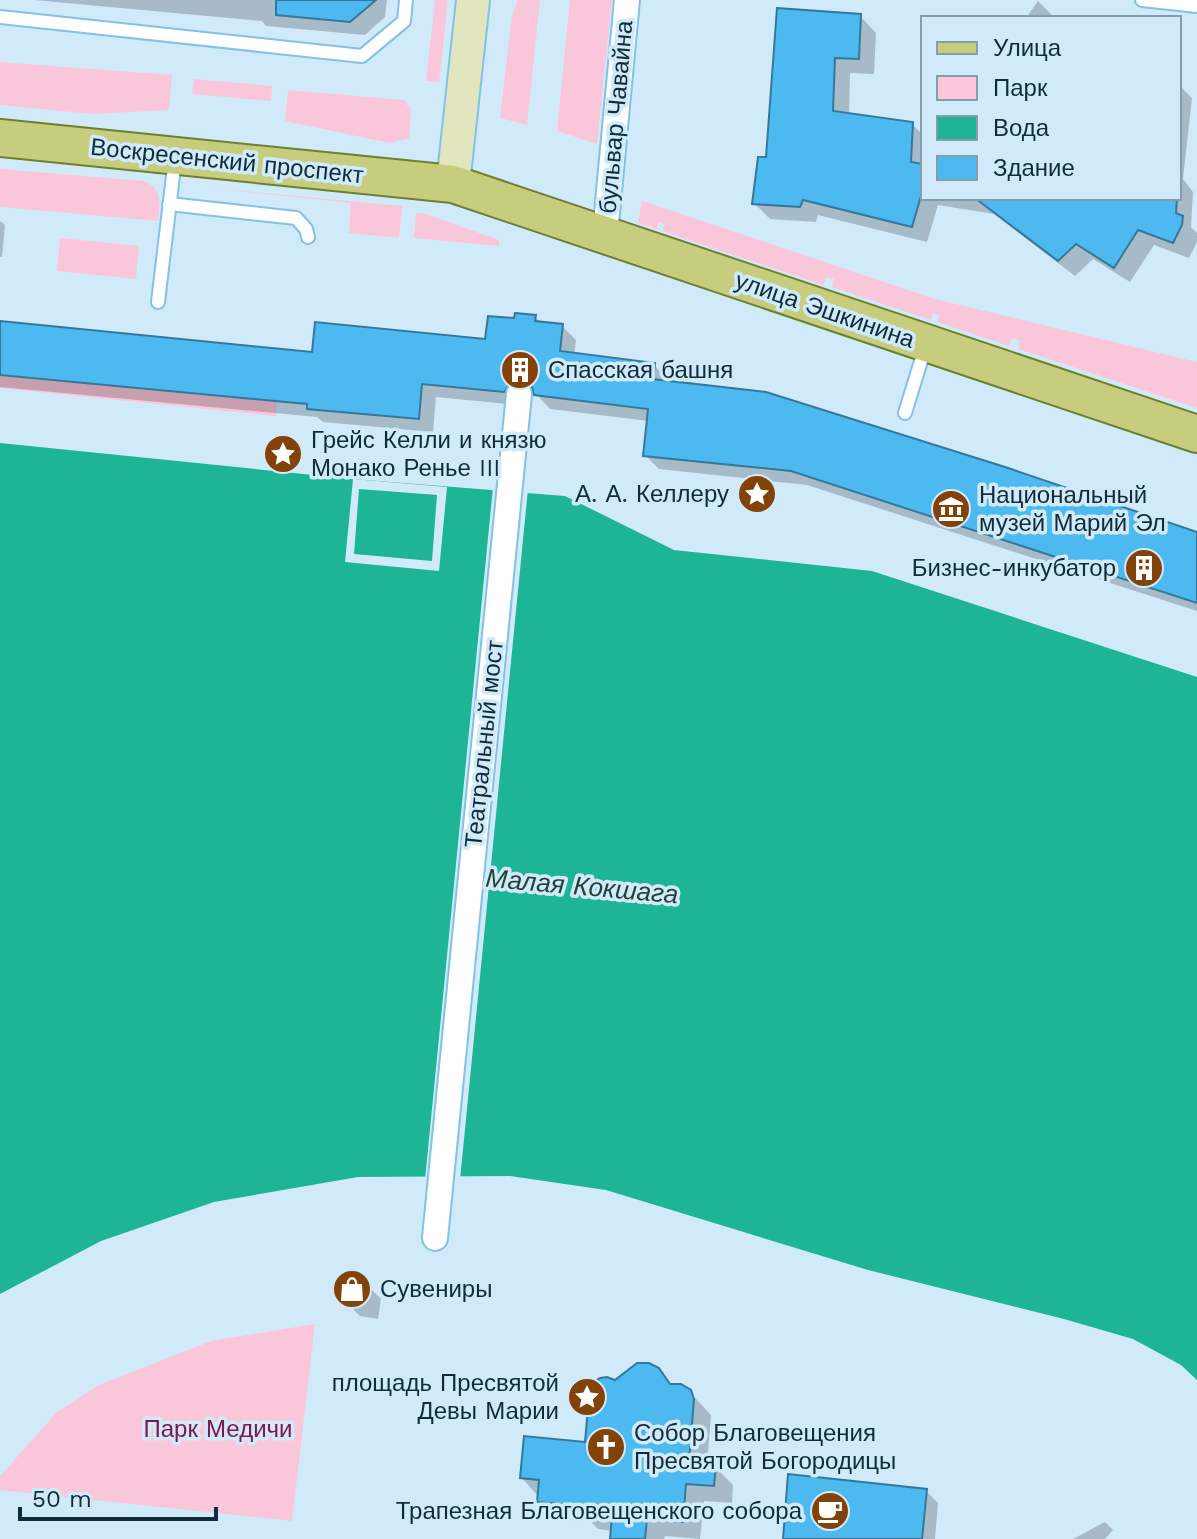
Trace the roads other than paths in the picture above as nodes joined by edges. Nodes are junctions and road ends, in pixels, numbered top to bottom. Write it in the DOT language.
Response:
graph roads {
  1 [pos="406,0"];
  2 [pos="473,0"];
  3 [pos="627,0"];
  4 [pos="1142,0"];
  5 [pos="1197,6"];
  6 [pos="0,17"];
  7 [pos="0,138"];
  8 [pos="175,156"];
  9 [pos="453,184"];
  10 [pos="169,204"];
  11 [pos="605,234"];
  12 [pos="308,237"];
  13 [pos="158,302"];
  14 [pos="926,345"];
  15 [pos="519,394"];
  16 [pos="905,413"];
  17 [pos="1197,434"];
  18 [pos="435,1238"];
  1 -- 6 [label="lane"];
  2 -- 9 [label="street"];
  3 -- 11 [label="street, бульвар Чавайна"];
  4 -- 5 [label="lane"];
  7 -- 8 [label="main road, Воскресенский проспект"];
  8 -- 9 [label="main road, Воскресенский проспект"];
  8 -- 10 [label="lane"];
  9 -- 11 [label="main road, улица Эшкинина"];
  10 -- 12 [label="lane"];
  10 -- 13 [label="lane"];
  11 -- 14 [label="main road, улица Эшкинина"];
  14 -- 16 [label="lane"];
  14 -- 17 [label="main road, улица Эшкинина"];
  15 -- 18 [label="street, Театральный мост"];
}
